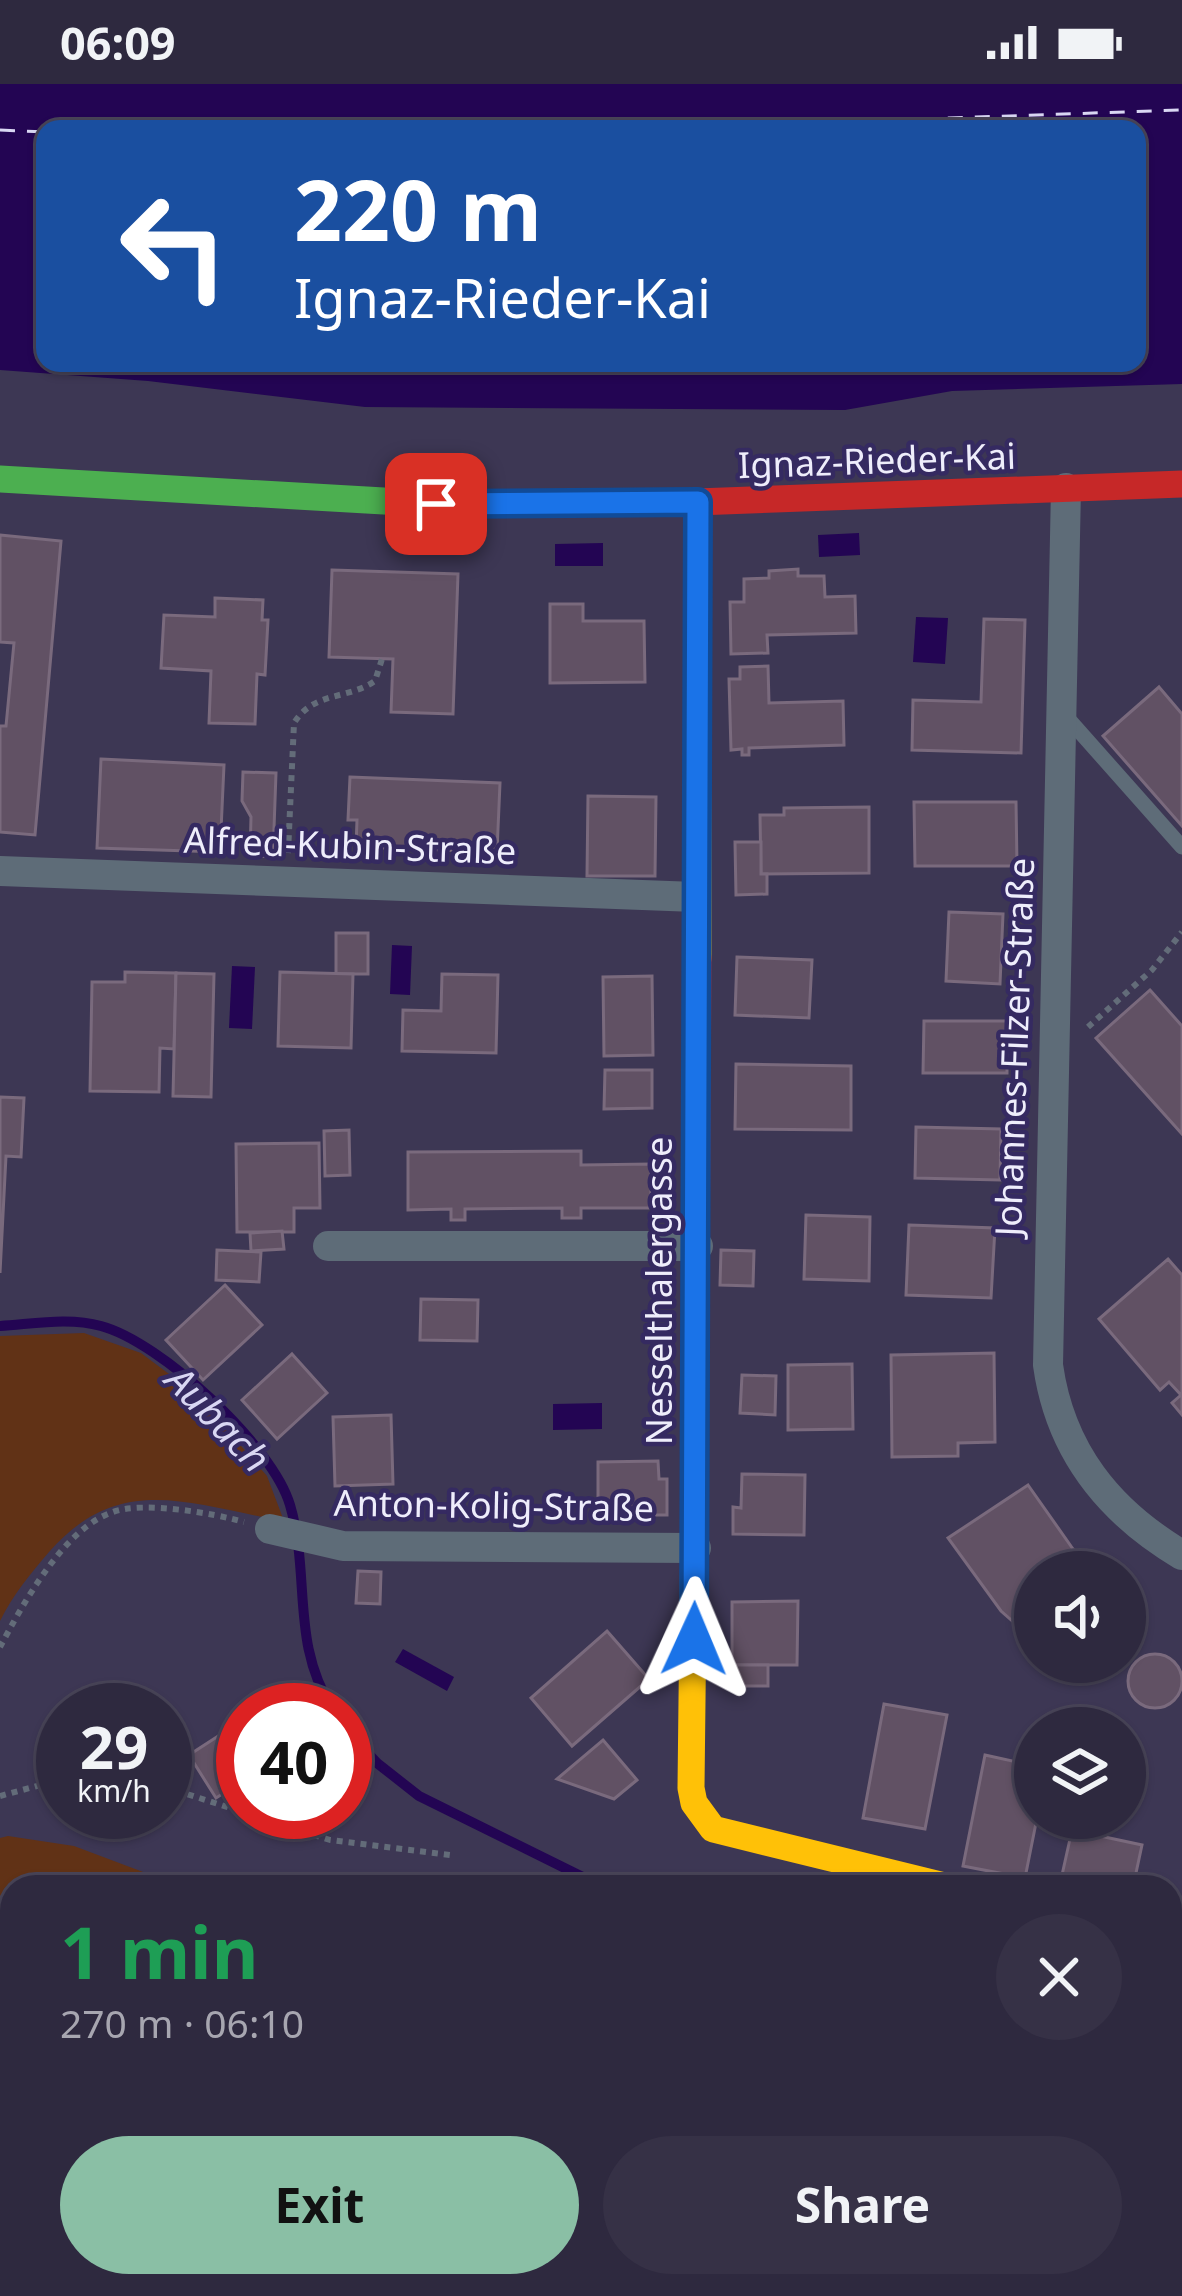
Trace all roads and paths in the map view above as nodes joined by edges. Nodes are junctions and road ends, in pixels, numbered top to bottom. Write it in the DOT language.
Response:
graph roads {
  1 [pos="0,479"];
  2 [pos="1182,484"];
  3 [pos="1066,488"];
  4 [pos="698,502"];
  5 [pos="382,659"];
  6 [pos="1062,712"];
  7 [pos="1182,847"];
  8 [pos="0,871"];
  9 [pos="286,880"];
  10 [pos="696,897"];
  11 [pos="1182,932"];
  12 [pos="1079,1036"];
  13 [pos="328,1246"];
  14 [pos="698,1246"];
  15 [pos="270,1529"];
  16 [pos="696,1548"];
  17 [pos="1182,1555"];
  18 [pos="0,1647"];
  19 [pos="36,1786"];
  20 [pos="0,1796"];
  21 [pos="192,1796"];
  22 [pos="450,1856"];
  23 [pos="897,1875"];
  1 -- 4 [label="street, Ignaz-Rieder-Kai"];
  2 -- 3 [label="street, Ignaz-Rieder-Kai"];
  3 -- 4 [label="street, Ignaz-Rieder-Kai"];
  3 -- 6 [label="street, Johannes-Filzer-Straße"];
  4 -- 10 [label="street, Nesselthalergasse"];
  5 -- 9 [label="path"];
  6 -- 7 [label="lane"];
  6 -- 17 [label="street, Johannes-Filzer-Straße"];
  8 -- 9 [label="street, Alfred-Kubin-Straße"];
  9 -- 10 [label="street, Alfred-Kubin-Straße"];
  10 -- 14 [label="street, Nesselthalergasse"];
  11 -- 12 [label="path"];
  13 -- 14 [label="street"];
  14 -- 16 [label="street, Nesselthalergasse"];
  15 -- 16 [label="street, Anton-Kolig-Straße"];
  15 -- 18 [label="path"];
  16 -- 23 [label="street, Nesselthalergasse"];
  19 -- 20 [label="path"];
  21 -- 22 [label="path"];
}
